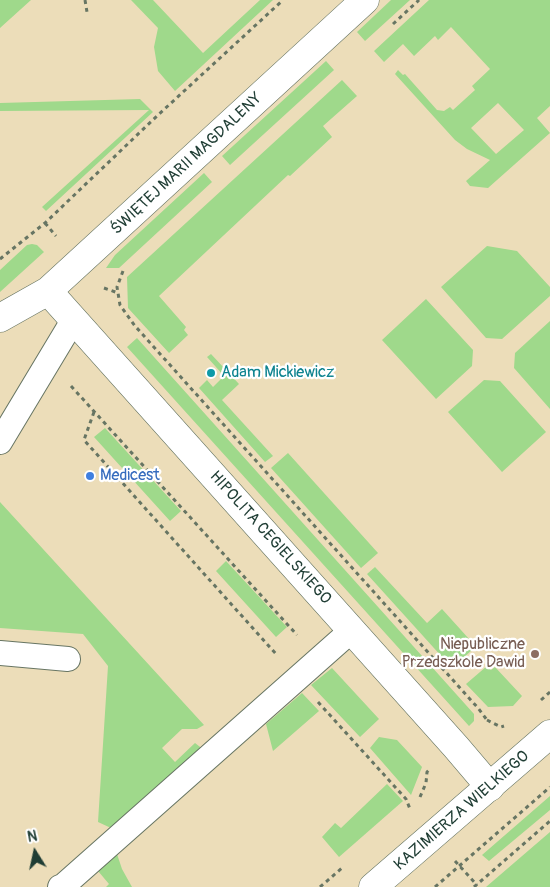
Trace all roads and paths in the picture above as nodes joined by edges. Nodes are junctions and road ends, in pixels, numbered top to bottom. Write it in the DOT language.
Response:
graph roads {
  1 [pos="85,0"];
  2 [pos="283,0"];
  3 [pos="365,0"];
  4 [pos="419,0"];
  5 [pos="87,12"];
  6 [pos="391,26"];
  7 [pos="0,259"];
  8 [pos="130,265"];
  9 [pos="48,291"];
  10 [pos="0,318"];
  11 [pos="74,319"];
  12 [pos="43,371"];
  13 [pos="94,412"];
  14 [pos="0,442"];
  15 [pos="352,630"];
  16 [pos="0,653"];
  17 [pos="68,659"];
  18 [pos="319,660"];
  19 [pos="297,678"];
  20 [pos="550,692"];
  21 [pos="537,703"];
  22 [pos="487,720"];
  23 [pos="509,724"];
  24 [pos="550,734"];
  25 [pos="456,747"];
  26 [pos="490,787"];
  27 [pos="550,787"];
  28 [pos="410,809"];
  29 [pos="403,815"];
  30 [pos="550,821"];
  31 [pos="433,835"];
  32 [pos="461,866"];
  33 [pos="343,868"];
  34 [pos="476,886"];
  35 [pos="60,887"];
  36 [pos="320,887"];
  37 [pos="373,887"];
  38 [pos="436,887"];
  1 -- 5 [label="path"];
  2 -- 7 [label="path"];
  3 -- 9 [label="street, ŚWIĘTEJ MARII MAGDALENY"];
  4 -- 6 [label="path"];
  8 -- 22 [label="path"];
  9 -- 10 [label="street, ŚWIĘTEJ MARII MAGDALENY"];
  9 -- 11 [label="street, HIPOLITA CEGIELSKIEGO"];
  11 -- 12 [label="lane"];
  11 -- 15 [label="street, HIPOLITA CEGIELSKIEGO"];
  12 -- 13 [label="path"];
  12 -- 14 [label="lane"];
  13 -- 18 [label="path"];
  13 -- 19 [label="path"];
  15 -- 18 [label="lane"];
  15 -- 25 [label="street, HIPOLITA CEGIELSKIEGO"];
  16 -- 17 [label="lane"];
  18 -- 19 [label="lane"];
  19 -- 28 [label="path"];
  19 -- 35 [label="lane"];
  20 -- 21 [label="path"];
  22 -- 23 [label="path"];
  22 -- 25 [label="path"];
  24 -- 26 [label="street, KAZIMIERZA WIELKIEGO"];
  25 -- 26 [label="street, HIPOLITA CEGIELSKIEGO"];
  25 -- 28 [label="path"];
  26 -- 31 [label="street, KAZIMIERZA WIELKIEGO"];
  27 -- 32 [label="path"];
  28 -- 29 [label="path"];
  28 -- 31 [label="path"];
  30 -- 34 [label="path"];
  31 -- 32 [label="path"];
  31 -- 37 [label="street, KAZIMIERZA WIELKIEGO"];
  32 -- 34 [label="path"];
  32 -- 38 [label="path"];
  33 -- 36 [label="path"];
}
